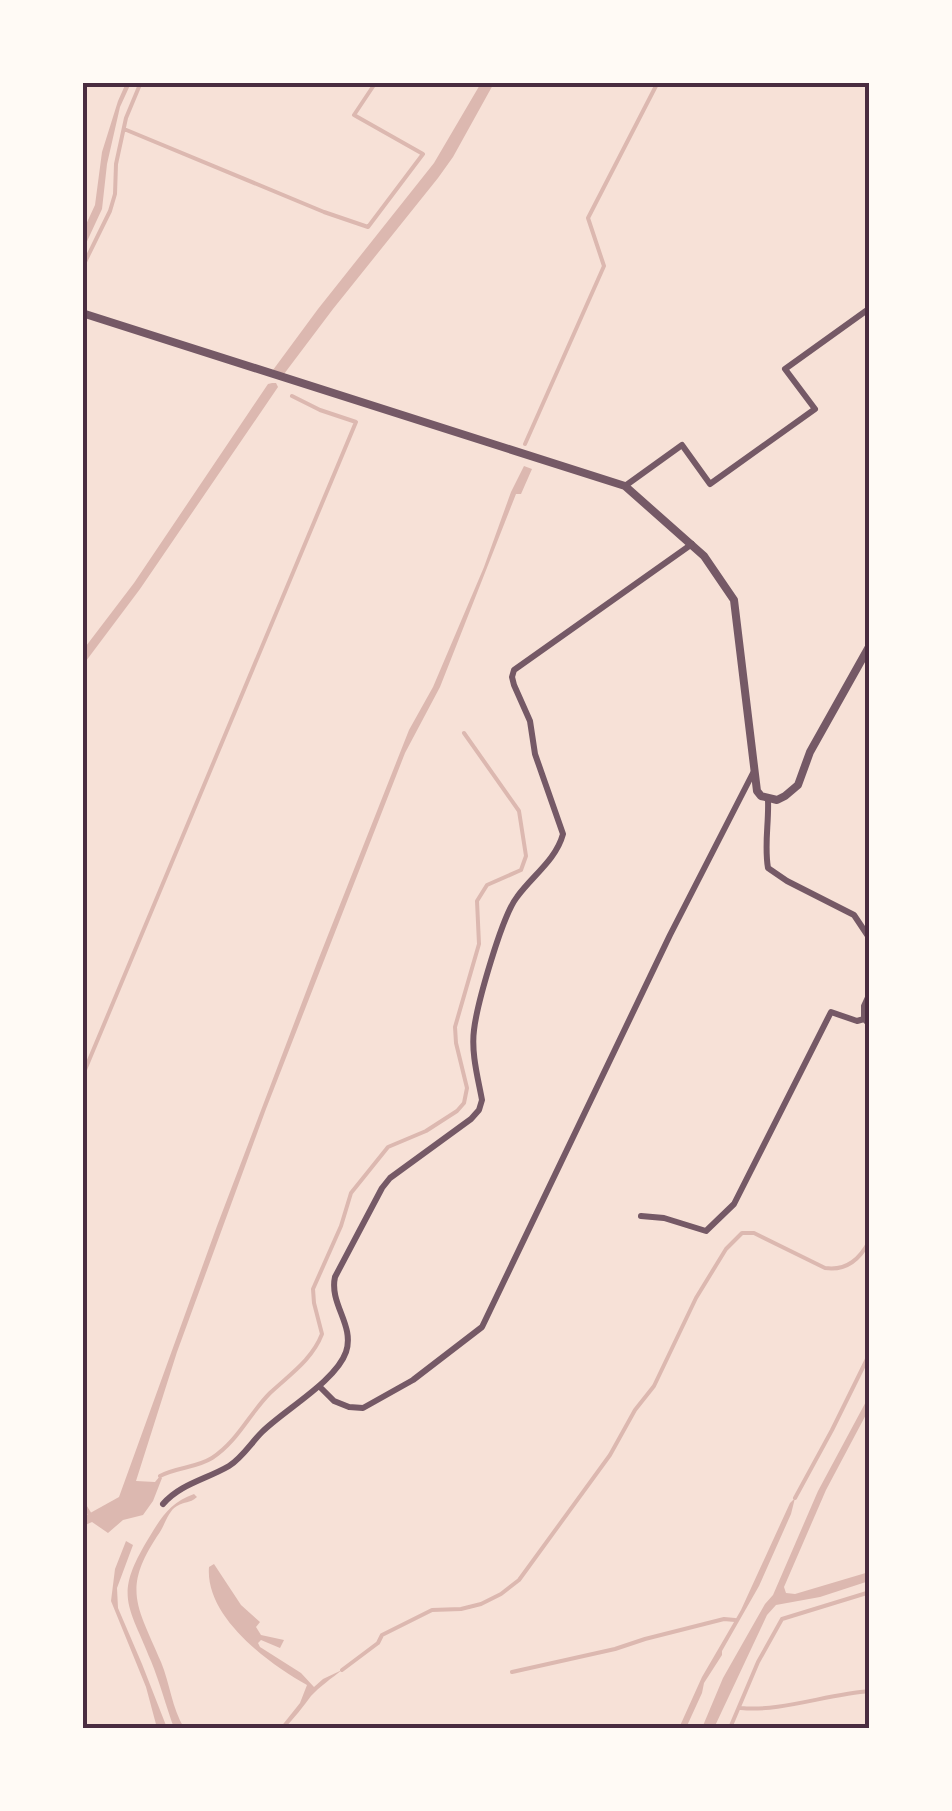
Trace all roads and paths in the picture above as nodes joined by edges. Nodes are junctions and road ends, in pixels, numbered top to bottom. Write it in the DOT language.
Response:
graph roads {
  1 [pos="870,308"];
  2 [pos="82,313"];
  3 [pos="625,486"];
  4 [pos="692,544"];
  5 [pos="870,644"];
  6 [pos="754,772"];
  7 [pos="768,800"];
  8 [pos="870,940"];
  9 [pos="870,993"];
  10 [pos="867,1022"];
  11 [pos="641,1216"];
  12 [pos="319,1386"];
  13 [pos="162,1504"];
  1 -- 3 [label="street"];
  2 -- 3 [label="street"];
  3 -- 4 [label="street"];
  4 -- 6 [label="street"];
  4 -- 12 [label="street"];
  5 -- 7 [label="street"];
  6 -- 7 [label="street"];
  6 -- 12 [label="street"];
  7 -- 8 [label="street"];
  9 -- 10 [label="street"];
  10 -- 11 [label="street"];
  12 -- 13 [label="street"];
}
